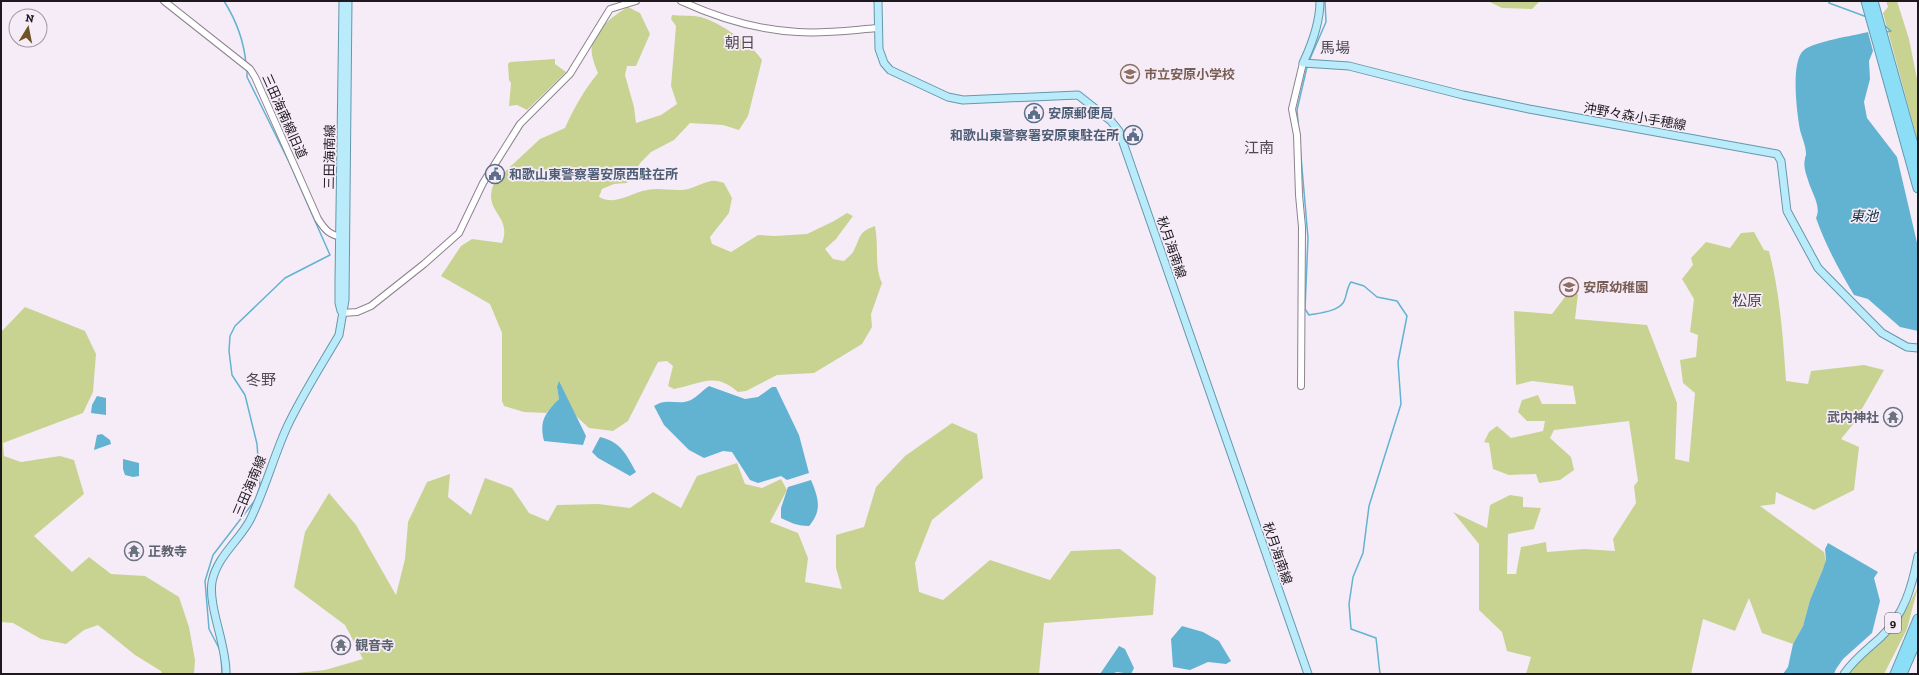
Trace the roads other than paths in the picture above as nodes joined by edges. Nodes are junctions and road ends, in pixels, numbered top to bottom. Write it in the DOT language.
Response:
graph roads {
  1 [pos="164,1"];
  2 [pos="342,1"];
  3 [pos="348,1"];
  4 [pos="636,1"];
  5 [pos="680,1"];
  6 [pos="878,1"];
  7 [pos="1320,1"];
  8 [pos="1866,1"];
  9 [pos="1873,1"];
  10 [pos="1874,18"];
  11 [pos="878,28"];
  12 [pos="1886,56"];
  13 [pos="1303,63"];
  14 [pos="1918,162"];
  15 [pos="1918,188"];
  16 [pos="343,237"];
  17 [pos="342,314"];
  18 [pos="1918,348"];
  19 [pos="1301,386"];
  20 [pos="1918,556"];
  21 [pos="1918,619"];
  22 [pos="1918,637"];
  23 [pos="226,674"];
  24 [pos="1308,674"];
  25 [pos="1844,674"];
  26 [pos="1895,674"];
  27 [pos="1902,674"];
  1 -- 16 [label="street, 三田海南線旧道"];
  2 -- 16 [label="main road, 三田海南線"];
  3 -- 16 [label="main road, 三田海南線"];
  4 -- 17 [label="street"];
  5 -- 11 [label="street"];
  6 -- 11 [label="main road, 秋月海南線"];
  7 -- 13 [label="main road"];
  8 -- 10 [label="highway"];
  9 -- 10 [label="highway"];
  10 -- 12 [label="highway"];
  11 -- 24 [label="main road, 秋月海南線"];
  12 -- 14 [label="highway"];
  12 -- 15 [label="highway"];
  13 -- 18 [label="main road, 沖野々森小手穂線"];
  13 -- 19 [label="street"];
  16 -- 17 [label="main road, 三田海南線"];
  17 -- 23 [label="main road, 三田海南線"];
  20 -- 25 [label="main road, 9"];
  21 -- 26 [label="highway"];
  22 -- 27 [label="highway"];
}
